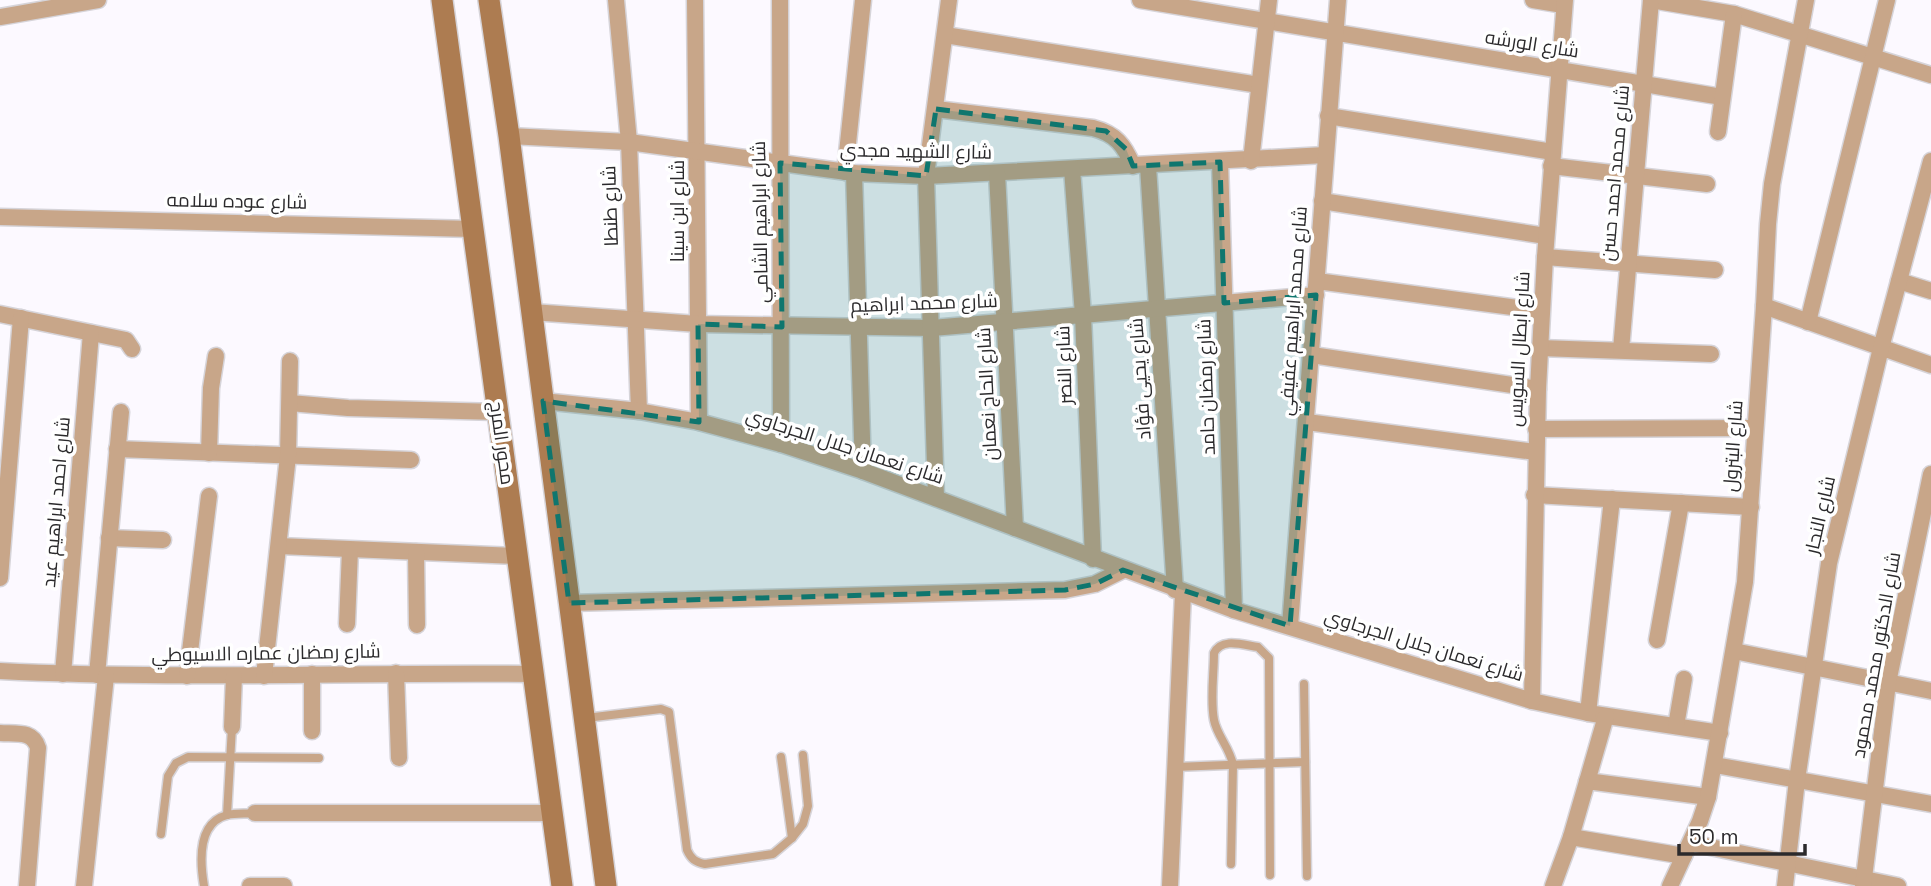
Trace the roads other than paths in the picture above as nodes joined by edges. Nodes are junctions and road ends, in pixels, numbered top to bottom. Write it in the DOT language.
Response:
graph roads {
  1 [pos="442,0"];
  2 [pos="489,0"];
  3 [pos="615,0"];
  4 [pos="695,0"];
  5 [pos="780,0"];
  6 [pos="863,0"];
  7 [pos="948,0"];
  8 [pos="1140,0"];
  9 [pos="1269,0"];
  10 [pos="1338,0"];
  11 [pos="1533,0"];
  12 [pos="1651,0"];
  13 [pos="1806,0"];
  14 [pos="1887,0"];
  15 [pos="88,1"];
  16 [pos="1680,2"];
  17 [pos="1564,3"];
  18 [pos="22,6"];
  19 [pos="1726,8"];
  20 [pos="0,17"];
  21 [pos="1267,21"];
  22 [pos="1335,33"];
  23 [pos="1800,34"];
  24 [pos="945,35"];
  25 [pos="1873,57"];
  26 [pos="1559,70"];
  27 [pos="1931,75"];
  28 [pos="1644,84"];
  29 [pos="1259,85"];
  30 [pos="1723,97"];
  31 [pos="936,109"];
  32 [pos="1328,116"];
  33 [pos="1718,132"];
  34 [pos="509,136"];
  35 [pos="629,142"];
  36 [pos="698,152"];
  37 [pos="1325,155"];
  38 [pos="1552,159"];
  39 [pos="1251,161"];
  40 [pos="1931,161"];
  41 [pos="1220,162"];
  42 [pos="780,163"];
  43 [pos="1141,166"];
  44 [pos="1072,169"];
  45 [pos="850,173"];
  46 [pos="997,173"];
  47 [pos="926,176"];
  48 [pos="1636,176"];
  49 [pos="1707,184"];
  50 [pos="1322,201"];
  51 [pos="1924,215"];
  52 [pos="0,217"];
  53 [pos="473,229"];
  54 [pos="1546,236"];
  55 [pos="1545,257"];
  56 [pos="1629,263"];
  57 [pos="1715,270"];
  58 [pos="1899,281"];
  59 [pos="1317,288"];
  60 [pos="1931,291"];
  61 [pos="1224,303"];
  62 [pos="1764,306"];
  63 [pos="1157,309"];
  64 [pos="1541,311"];
  65 [pos="532,312"];
  66 [pos="0,314"];
  67 [pos="1083,315"];
  68 [pos="21,318"];
  69 [pos="636,319"];
  70 [pos="1004,321"];
  71 [pos="1808,321"];
  72 [pos="698,324"];
  73 [pos="782,327"];
  74 [pos="858,327"];
  75 [pos="932,328"];
  76 [pos="91,333"];
  77 [pos="1540,348"];
  78 [pos="1881,348"];
  79 [pos="132,349"];
  80 [pos="1621,350"];
  81 [pos="1711,354"];
  82 [pos="1312,355"];
  83 [pos="216,356"];
  84 [pos="290,360"];
  85 [pos="1931,365"];
  86 [pos="1538,389"];
  87 [pos="543,401"];
  88 [pos="290,403"];
  89 [pos="639,411"];
  90 [pos="121,412"];
  91 [pos="498,412"];
  92 [pos="699,422"];
  93 [pos="1307,422"];
  94 [pos="1755,428"];
  95 [pos="1536,429"];
  96 [pos="781,444"];
  97 [pos="117,449"];
  98 [pos="1535,452"];
  99 [pos="209,453"];
  100 [pos="288,456"];
  101 [pos="411,460"];
  102 [pos="863,471"];
  103 [pos="1931,474"];
  104 [pos="1534,495"];
  105 [pos="209,496"];
  106 [pos="936,498"];
  107 [pos="1612,499"];
  108 [pos="1681,503"];
  109 [pos="1751,507"];
  110 [pos="1015,528"];
  111 [pos="109,538"];
  112 [pos="163,540"];
  113 [pos="279,546"];
  114 [pos="350,550"];
  115 [pos="416,552"];
  116 [pos="517,556"];
  117 [pos="1093,559"];
  118 [pos="1123,570"];
  119 [pos="0,578"];
  120 [pos="1179,591"];
  121 [pos="569,603"];
  122 [pos="1234,610"];
  123 [pos="347,624"];
  124 [pos="417,625"];
  125 [pos="1290,625"];
  126 [pos="1657,640"];
  127 [pos="1734,651"];
  128 [pos="1813,668"];
  129 [pos="0,671"];
  130 [pos="396,673"];
  131 [pos="63,674"];
  132 [pos="312,674"];
  133 [pos="533,674"];
  134 [pos="102,676"];
  135 [pos="187,676"];
  136 [pos="234,676"];
  137 [pos="264,676"];
  138 [pos="1684,679"];
  139 [pos="1888,683"];
  140 [pos="1304,684"];
  141 [pos="1931,691"];
  142 [pos="1532,701"];
  143 [pos="1588,713"];
  144 [pos="1606,716"];
  145 [pos="584,718"];
  146 [pos="1676,726"];
  147 [pos="232,727"];
  148 [pos="312,731"];
  149 [pos="0,733"];
  150 [pos="1720,733"];
  151 [pos="803,755"];
  152 [pos="230,756"];
  153 [pos="781,757"];
  154 [pos="319,758"];
  155 [pos="399,758"];
  156 [pos="1305,762"];
  157 [pos="1270,764"];
  158 [pos="1233,765"];
  159 [pos="1715,765"];
  160 [pos="1175,767"];
  161 [pos="1797,780"];
  162 [pos="1587,781"];
  163 [pos="1874,793"];
  164 [pos="1708,797"];
  165 [pos="1931,804"];
  166 [pos="255,813"];
  167 [pos="552,813"];
  168 [pos="227,815"];
  169 [pos="161,834"];
  170 [pos="1571,836"];
  171 [pos="792,838"];
  172 [pos="1687,850"];
  173 [pos="1787,863"];
  174 [pos="1231,864"];
  175 [pos="1270,875"];
  176 [pos="1307,876"];
  177 [pos="1864,883"];
  178 [pos="27,886"];
  179 [pos="84,886"];
  180 [pos="204,886"];
  181 [pos="250,886"];
  182 [pos="284,886"];
  183 [pos="562,886"];
  184 [pos="606,886"];
  185 [pos="1170,886"];
  186 [pos="1553,886"];
  187 [pos="1670,886"];
  188 [pos="1785,886"];
  189 [pos="1898,886"];
  1 -- 53 [label="main road, محور المرج"];
  2 -- 34 [label="main road"];
  3 -- 35 [label="street, شارع طنطا"];
  4 -- 36 [label="street, شارع ابن سينا"];
  5 -- 42 [label="street, شارع ابراهيم الشامي"];
  6 -- 45 [label="street"];
  7 -- 24 [label="street"];
  8 -- 21 [label="street, شارع الورشه"];
  9 -- 21 [label="street"];
  10 -- 22 [label="street, شارع محمد ابراهيم عفيفي"];
  11 -- 17 [label="street"];
  12 -- 16 [label="street"];
  12 -- 28 [label="street, شارع محمد احمد حسن"];
  13 -- 23 [label="street, شارع البترول"];
  14 -- 25 [label="street"];
  15 -- 18 [label="street"];
  16 -- 19 [label="street"];
  17 -- 26 [label="street, شارع ابطال السويس"];
  18 -- 20 [label="street"];
  19 -- 23 [label="street"];
  19 -- 30 [label="street"];
  21 -- 22 [label="street, شارع الورشه"];
  21 -- 29 [label="street"];
  22 -- 26 [label="street, شارع الورشه"];
  22 -- 32 [label="street, شارع محمد ابراهيم عفيفي"];
  23 -- 25 [label="street"];
  23 -- 62 [label="street, شارع البترول"];
  24 -- 29 [label="street"];
  24 -- 31 [label="street"];
  25 -- 27 [label="street"];
  25 -- 71 [label="street"];
  26 -- 28 [label="street, شارع الورشه"];
  26 -- 38 [label="street, شارع ابطال السويس"];
  28 -- 30 [label="street, شارع الورشه"];
  28 -- 48 [label="street, شارع محمد احمد حسن"];
  29 -- 39 [label="street"];
  30 -- 33 [label="street"];
  31 -- 43 [label="street"];
  31 -- 47 [label="street"];
  32 -- 37 [label="street, شارع محمد ابراهيم عفيفي"];
  32 -- 38 [label="street"];
  34 -- 35 [label="street, شارع الشهيد مجدي"];
  34 -- 65 [label="main road"];
  35 -- 36 [label="street, شارع الشهيد مجدي"];
  35 -- 69 [label="street, شارع طنطا"];
  36 -- 42 [label="street, شارع الشهيد مجدي"];
  36 -- 72 [label="street, شارع ابن سينا"];
  37 -- 39 [label="street, شارع الشهيد مجدي"];
  37 -- 50 [label="street, شارع محمد ابراهيم عفيفي"];
  38 -- 48 [label="street"];
  38 -- 54 [label="street, شارع ابطال السويس"];
  39 -- 41 [label="street, شارع الشهيد مجدي"];
  40 -- 51 [label="street, شارع النجار"];
  41 -- 43 [label="street, شارع الشهيد مجدي"];
  41 -- 61 [label="street, شارع رمضان حامد"];
  42 -- 45 [label="street, شارع الشهيد مجدي"];
  42 -- 73 [label="street, شارع ابراهيم الشامي"];
  43 -- 44 [label="street, شارع الشهيد مجدي"];
  43 -- 63 [label="street, شارع يحيى فؤاد"];
  44 -- 46 [label="street, شارع الشهيد مجدي"];
  44 -- 67 [label="street, شارع النصر"];
  45 -- 47 [label="street, شارع الشهيد مجدي"];
  45 -- 74 [label="street"];
  46 -- 47 [label="street, شارع الشهيد مجدي"];
  46 -- 70 [label="street, شارع الحاج نعمان"];
  47 -- 75 [label="street"];
  48 -- 49 [label="street"];
  48 -- 56 [label="street, شارع محمد احمد حسن"];
  50 -- 54 [label="street"];
  50 -- 59 [label="street, شارع محمد ابراهيم عفيفي"];
  51 -- 58 [label="street, شارع النجار"];
  52 -- 53 [label="street, شارع عوده سلامه"];
  53 -- 91 [label="main road, محور المرج"];
  54 -- 55 [label="street, شارع ابطال السويس"];
  55 -- 56 [label="street"];
  55 -- 64 [label="street, شارع ابطال السويس"];
  56 -- 57 [label="street"];
  56 -- 80 [label="street, شارع محمد احمد حسن"];
  58 -- 60 [label="street"];
  58 -- 78 [label="street, شارع النجار"];
  59 -- 61 [label="street, شارع محمد ابراهيم"];
  59 -- 64 [label="street, شارع محمد ابراهيم"];
  59 -- 82 [label="street, شارع محمد ابراهيم عفيفي"];
  61 -- 63 [label="street, شارع محمد ابراهيم"];
  61 -- 122 [label="street, شارع رمضان حامد"];
  62 -- 71 [label="street"];
  62 -- 94 [label="street, شارع البترول"];
  63 -- 67 [label="street, شارع محمد ابراهيم"];
  63 -- 120 [label="street, شارع يحيى فؤاد"];
  64 -- 77 [label="street, شارع ابطال السويس"];
  65 -- 69 [label="street, شارع محمد ابراهيم"];
  65 -- 87 [label="main road"];
  66 -- 68 [label="street"];
  67 -- 70 [label="street, شارع محمد ابراهيم"];
  67 -- 117 [label="street, شارع النصر"];
  68 -- 76 [label="street"];
  68 -- 119 [label="street"];
  69 -- 72 [label="street, شارع محمد ابراهيم"];
  69 -- 89 [label="street, شارع طنطا"];
  70 -- 75 [label="street, شارع محمد ابراهيم"];
  70 -- 110 [label="street, شارع الحاج نعمان"];
  71 -- 78 [label="street"];
  72 -- 73 [label="street, شارع محمد ابراهيم"];
  72 -- 92 [label="street, شارع ابن سينا"];
  73 -- 74 [label="street, شارع محمد ابراهيم"];
  73 -- 96 [label="street, شارع ابراهيم الشامي"];
  74 -- 75 [label="street, شارع محمد ابراهيم"];
  74 -- 102 [label="street"];
  75 -- 106 [label="street"];
  76 -- 79 [label="street"];
  76 -- 131 [label="street, شارع احمد ابراهيم عيد"];
  77 -- 80 [label="street"];
  77 -- 86 [label="street, شارع ابطال السويس"];
  78 -- 85 [label="street"];
  78 -- 128 [label="street, شارع النجار"];
  80 -- 81 [label="street"];
  82 -- 86 [label="street"];
  82 -- 93 [label="street, شارع محمد ابراهيم عفيفي"];
  83 -- 99 [label="street"];
  84 -- 88 [label="street"];
  86 -- 95 [label="street, شارع ابطال السويس"];
  87 -- 89 [label="street, شارع نعمان جلال الجرجاوي"];
  87 -- 121 [label="main road"];
  88 -- 91 [label="street"];
  88 -- 100 [label="street"];
  89 -- 92 [label="street, شارع نعمان جلال الجرجاوي"];
  90 -- 97 [label="street"];
  91 -- 116 [label="main road, محور المرج"];
  92 -- 96 [label="street, شارع نعمان جلال الجرجاوي"];
  93 -- 98 [label="street"];
  93 -- 125 [label="street, شارع محمد ابراهيم عفيفي"];
  94 -- 95 [label="street"];
  94 -- 109 [label="street, شارع البترول"];
  95 -- 98 [label="street, شارع ابطال السويس"];
  96 -- 102 [label="street, شارع نعمان جلال الجرجاوي"];
  97 -- 99 [label="street"];
  97 -- 111 [label="street"];
  98 -- 104 [label="street, شارع ابطال السويس"];
  99 -- 100 [label="street"];
  100 -- 101 [label="street"];
  100 -- 113 [label="street"];
  102 -- 106 [label="street, شارع نعمان جلال الجرجاوي"];
  103 -- 139 [label="street, شارع الدكتور محمد محمود"];
  104 -- 107 [label="street"];
  104 -- 142 [label="street, شارع ابطال السويس"];
  105 -- 135 [label="street"];
  106 -- 110 [label="street, شارع نعمان جلال الجرجاوي"];
  107 -- 108 [label="street"];
  107 -- 143 [label="street"];
  108 -- 109 [label="street"];
  108 -- 126 [label="street"];
  109 -- 127 [label="street, شارع البترول"];
  110 -- 117 [label="street, شارع نعمان جلال الجرجاوي"];
  111 -- 112 [label="street"];
  111 -- 134 [label="street"];
  113 -- 114 [label="street"];
  113 -- 137 [label="street"];
  114 -- 115 [label="street"];
  114 -- 123 [label="street"];
  115 -- 116 [label="street"];
  115 -- 124 [label="street"];
  116 -- 133 [label="main road, محور المرج"];
  117 -- 118 [label="street, شارع نعمان جلال الجرجاوي"];
  118 -- 120 [label="street, شارع نعمان جلال الجرجاوي"];
  118 -- 121 [label="street"];
  120 -- 122 [label="street, شارع نعمان جلال الجرجاوي"];
  120 -- 160 [label="street, شارع يحيى فؤاد"];
  121 -- 145 [label="main road"];
  122 -- 125 [label="street, شارع نعمان جلال الجرجاوي"];
  125 -- 142 [label="street, شارع نعمان جلال الجرجاوي"];
  127 -- 128 [label="street"];
  127 -- 150 [label="street, شارع البترول"];
  128 -- 139 [label="street"];
  128 -- 161 [label="street, شارع النجار"];
  129 -- 131 [label="street, شارع رمضان عماره الاسيوطي"];
  130 -- 132 [label="street, شارع رمضان عماره الاسيوطي"];
  130 -- 133 [label="street, شارع رمضان عماره الاسيوطي"];
  130 -- 155 [label="street"];
  131 -- 134 [label="street, شارع رمضان عماره الاسيوطي"];
  132 -- 137 [label="street, شارع رمضان عماره الاسيوطي"];
  132 -- 148 [label="street"];
  133 -- 167 [label="main road, محور المرج"];
  134 -- 135 [label="street, شارع رمضان عماره الاسيوطي"];
  134 -- 179 [label="street"];
  135 -- 136 [label="street, شارع رمضان عماره الاسيوطي"];
  136 -- 137 [label="street, شارع رمضان عماره الاسيوطي"];
  136 -- 147 [label="street"];
  138 -- 146 [label="street"];
  139 -- 141 [label="street"];
  139 -- 163 [label="street, شارع الدكتور محمد محمود"];
  140 -- 156 [label="lane"];
  142 -- 143 [label="street, شارع نعمان جلال الجرجاوي"];
  143 -- 144 [label="street, شارع نعمان جلال الجرجاوي"];
  144 -- 146 [label="street, شارع نعمان جلال الجرجاوي"];
  144 -- 162 [label="street"];
  145 -- 171 [label="lane"];
  145 -- 184 [label="main road"];
  146 -- 150 [label="street, شارع نعمان جلال الجرجاوي"];
  147 -- 152 [label="lane"];
  149 -- 178 [label="street"];
  150 -- 159 [label="street, شارع البترول"];
  151 -- 171 [label="lane"];
  152 -- 154 [label="lane"];
  152 -- 168 [label="lane"];
  152 -- 169 [label="lane"];
  153 -- 171 [label="lane"];
  156 -- 157 [label="lane"];
  156 -- 176 [label="lane"];
  157 -- 158 [label="lane"];
  157 -- 158 [label="lane"];
  157 -- 175 [label="lane"];
  158 -- 160 [label="lane"];
  158 -- 174 [label="lane"];
  159 -- 161 [label="street"];
  159 -- 164 [label="street, شارع البترول"];
  160 -- 185 [label="street, شارع يحيى فؤاد"];
  161 -- 163 [label="street"];
  161 -- 173 [label="street, شارع النجار"];
  162 -- 164 [label="street"];
  162 -- 170 [label="street"];
  163 -- 165 [label="street"];
  163 -- 177 [label="street, شارع الدكتور محمد محمود"];
  164 -- 172 [label="street, شارع البترول"];
  166 -- 167 [label="street"];
  166 -- 168 [label="lane"];
  167 -- 183 [label="main road, محور المرج"];
  168 -- 180 [label="lane"];
  170 -- 172 [label="street"];
  170 -- 186 [label="street"];
  172 -- 173 [label="street"];
  172 -- 187 [label="street, شارع البترول"];
  173 -- 177 [label="street"];
  173 -- 188 [label="street, شارع النجار"];
  177 -- 189 [label="street"];
  181 -- 182 [label="street"];
}
